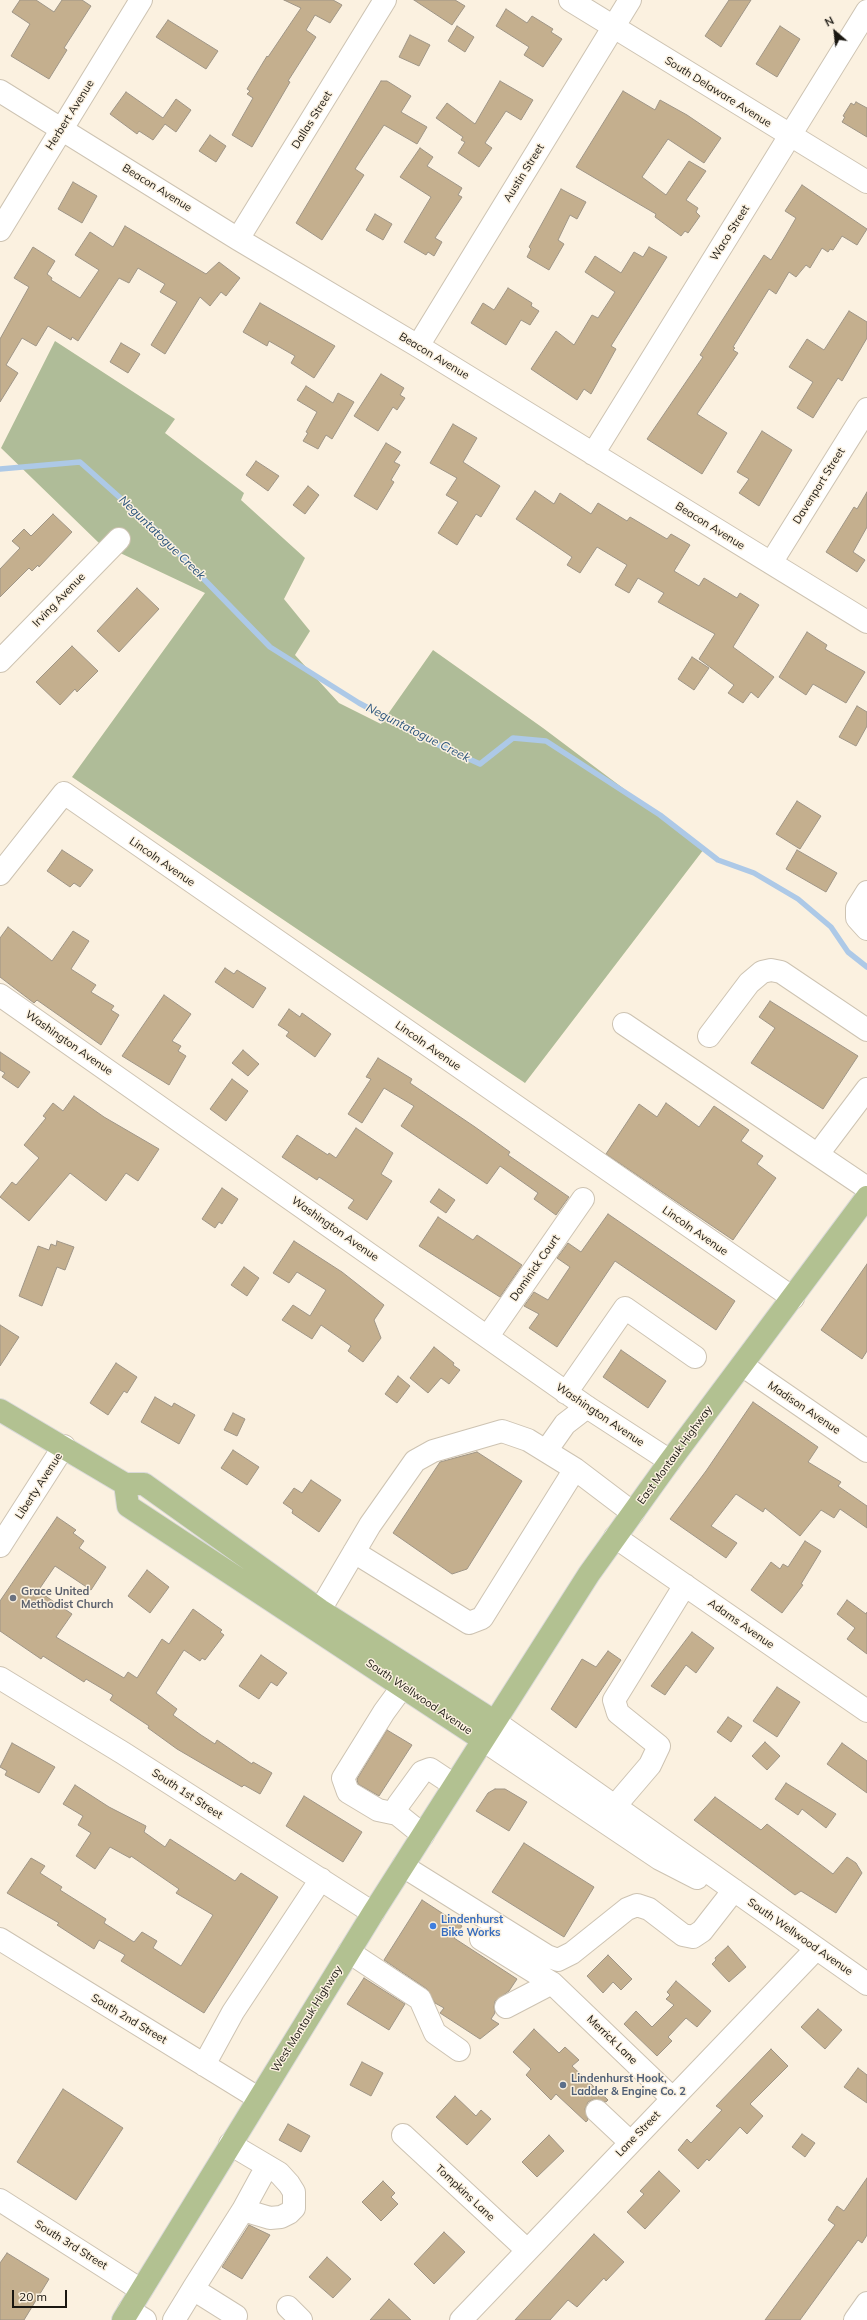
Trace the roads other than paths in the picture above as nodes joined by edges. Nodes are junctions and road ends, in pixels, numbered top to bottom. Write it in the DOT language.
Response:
graph roads {
  1 [pos="141,0"];
  2 [pos="385,0"];
  3 [pos="570,0"];
  4 [pos="630,0"];
  5 [pos="867,11"];
  6 [pos="614,27"];
  7 [pos="0,91"];
  8 [pos="61,129"];
  9 [pos="790,136"];
  10 [pos="867,182"];
  11 [pos="0,230"];
  12 [pos="238,239"];
  13 [pos="418,346"];
  14 [pos="867,409"];
  15 [pos="593,454"];
  16 [pos="119,539"];
  17 [pos="771,563"];
  18 [pos="867,622"];
  19 [pos="0,661"];
  20 [pos="0,874"];
  21 [pos="867,892"];
  22 [pos="867,929"];
  23 [pos="0,995"];
  24 [pos="624,1024"];
  25 [pos="867,1030"];
  26 [pos="709,1036"];
  27 [pos="867,1089"];
  28 [pos="818,1154"];
  29 [pos="867,1188"];
  30 [pos="867,1197"];
  31 [pos="582,1199"];
  32 [pos="793,1298"];
  33 [pos="488,1336"];
  34 [pos="695,1357"];
  35 [pos="742,1365"];
  36 [pos="566,1393"];
  37 [pos="587,1407"];
  38 [pos="0,1410"];
  39 [pos="64,1446"];
  40 [pos="546,1451"];
  41 [pos="867,1451"];
  42 [pos="670,1461"];
  43 [pos="575,1469"];
  44 [pos="125,1484"];
  45 [pos="633,1513"];
  46 [pos="615,1537"];
  47 [pos="0,1546"];
  48 [pos="354,1552"];
  49 [pos="685,1585"];
  50 [pos="320,1610"];
  51 [pos="290,1612"];
  52 [pos="0,1678"];
  53 [pos="403,1686"];
  54 [pos="867,1711"];
  55 [pos="494,1721"];
  56 [pos="483,1740"];
  57 [pos="454,1785"];
  58 [pos="614,1806"];
  59 [pos="397,1814"];
  60 [pos="422,1835"];
  61 [pos="403,1866"];
  62 [pos="321,1879"];
  63 [pos="734,1890"];
  64 [pos="373,1912"];
  65 [pos="0,1939"];
  66 [pos="482,1939"];
  67 [pos="816,1948"];
  68 [pos="348,1952"];
  69 [pos="552,1983"];
  70 [pos="867,1984"];
  71 [pos="506,2007"];
  72 [pos="459,2050"];
  73 [pos="204,2065"];
  74 [pos="258,2098"];
  75 [pos="672,2098"];
  76 [pos="597,2111"];
  77 [pos="403,2135"];
  78 [pos="630,2142"];
  79 [pos="230,2144"];
  80 [pos="267,2166"];
  81 [pos="0,2200"];
  82 [pos="243,2210"];
  83 [pos="527,2250"];
  84 [pos="194,2289"];
  85 [pos="142,2290"];
  86 [pos="867,2303"];
  87 [pos="132,2317"];
  88 [pos="174,2320"];
  89 [pos="233,2320"];
  90 [pos="461,2320"];
  91 [pos="855,2320"];
  1 -- 8 [label="street, Herbert Avenue"];
  2 -- 12 [label="street, Dallas Street"];
  3 -- 6 [label="street, South Delaware Avenue"];
  4 -- 6 [label="street, Austin Street"];
  5 -- 9 [label="street, Waco Street"];
  6 -- 9 [label="street, South Delaware Avenue"];
  6 -- 13 [label="street, Austin Street"];
  7 -- 8 [label="street, Beacon Avenue"];
  8 -- 11 [label="street, Herbert Avenue"];
  8 -- 12 [label="street, Beacon Avenue"];
  9 -- 10 [label="street, South Delaware Avenue"];
  9 -- 15 [label="street, Waco Street"];
  12 -- 13 [label="street, Beacon Avenue"];
  13 -- 15 [label="street, Beacon Avenue"];
  14 -- 17 [label="street, Davenport Street"];
  15 -- 17 [label="street, Beacon Avenue"];
  16 -- 19 [label="street, Irving Avenue"];
  17 -- 18 [label="street, Beacon Avenue"];
  20 -- 32 [label="street, Lincoln Avenue"];
  21 -- 22 [label="street"];
  23 -- 33 [label="street, Washington Avenue"];
  24 -- 28 [label="street"];
  25 -- 26 [label="street"];
  27 -- 28 [label="street"];
  28 -- 29 [label="street"];
  30 -- 32 [label="main road, East Montauk Highway"];
  31 -- 33 [label="street, Dominick Court"];
  32 -- 35 [label="main road, East Montauk Highway"];
  33 -- 36 [label="street, Washington Avenue"];
  34 -- 36 [label="street"];
  35 -- 41 [label="street, Madison Avenue"];
  35 -- 42 [label="main road, East Montauk Highway"];
  36 -- 37 [label="street, Washington Avenue"];
  37 -- 40 [label="street"];
  37 -- 42 [label="street, Washington Avenue"];
  38 -- 39 [label="main road"];
  39 -- 44 [label="main road"];
  39 -- 47 [label="street, Liberty Avenue"];
  40 -- 43 [label="street"];
  40 -- 48 [label="street"];
  42 -- 45 [label="main road, East Montauk Highway"];
  43 -- 45 [label="street"];
  43 -- 48 [label="street"];
  44 -- 50 [label="main road, South Wellwood Avenue"];
  44 -- 51 [label="main road, South Wellwood Avenue"];
  45 -- 46 [label="main road, East Montauk Highway"];
  46 -- 49 [label="street, Adams Avenue"];
  46 -- 55 [label="main road, East Montauk Highway"];
  48 -- 50 [label="street"];
  49 -- 54 [label="street, Adams Avenue"];
  49 -- 58 [label="street"];
  50 -- 51 [label="street"];
  50 -- 55 [label="main road, South Wellwood Avenue"];
  51 -- 53 [label="main road, South Wellwood Avenue"];
  52 -- 62 [label="street, South 1st Street"];
  53 -- 56 [label="main road, South Wellwood Avenue"];
  53 -- 59 [label="street"];
  55 -- 56 [label="main road, West Montauk Highway"];
  55 -- 58 [label="street, South Wellwood Avenue"];
  56 -- 57 [label="main road, West Montauk Highway"];
  56 -- 63 [label="street, South Wellwood Avenue"];
  57 -- 59 [label="street"];
  57 -- 60 [label="main road, West Montauk Highway"];
  58 -- 63 [label="street, South Wellwood Avenue"];
  59 -- 60 [label="street"];
  60 -- 61 [label="main road, West Montauk Highway"];
  61 -- 63 [label="street"];
  61 -- 64 [label="main road, West Montauk Highway"];
  62 -- 64 [label="street, South 1st Street"];
  62 -- 73 [label="street"];
  63 -- 67 [label="street, South Wellwood Avenue"];
  64 -- 68 [label="main road, West Montauk Highway"];
  65 -- 73 [label="street, South 2nd Street"];
  66 -- 69 [label="street, Merrick Lane"];
  67 -- 70 [label="street, South Wellwood Avenue"];
  67 -- 75 [label="street, Lane Street"];
  68 -- 72 [label="street"];
  68 -- 74 [label="main road, West Montauk Highway"];
  69 -- 71 [label="street"];
  69 -- 75 [label="street, Merrick Lane"];
  73 -- 74 [label="street, South 2nd Street"];
  74 -- 79 [label="main road, West Montauk Highway"];
  75 -- 78 [label="street, Lane Street"];
  76 -- 78 [label="street"];
  77 -- 83 [label="street, Tompkins Lane"];
  78 -- 83 [label="street, Lane Street"];
  79 -- 80 [label="street"];
  79 -- 85 [label="main road, West Montauk Highway"];
  80 -- 82 [label="street"];
  80 -- 82 [label="street"];
  81 -- 85 [label="street, South 3rd Street"];
  82 -- 84 [label="street"];
  83 -- 90 [label="street, Lane Street"];
  84 -- 88 [label="street"];
  84 -- 89 [label="street"];
  85 -- 87 [label="main road, West Montauk Highway"];
  86 -- 91 [label="street"];
}
